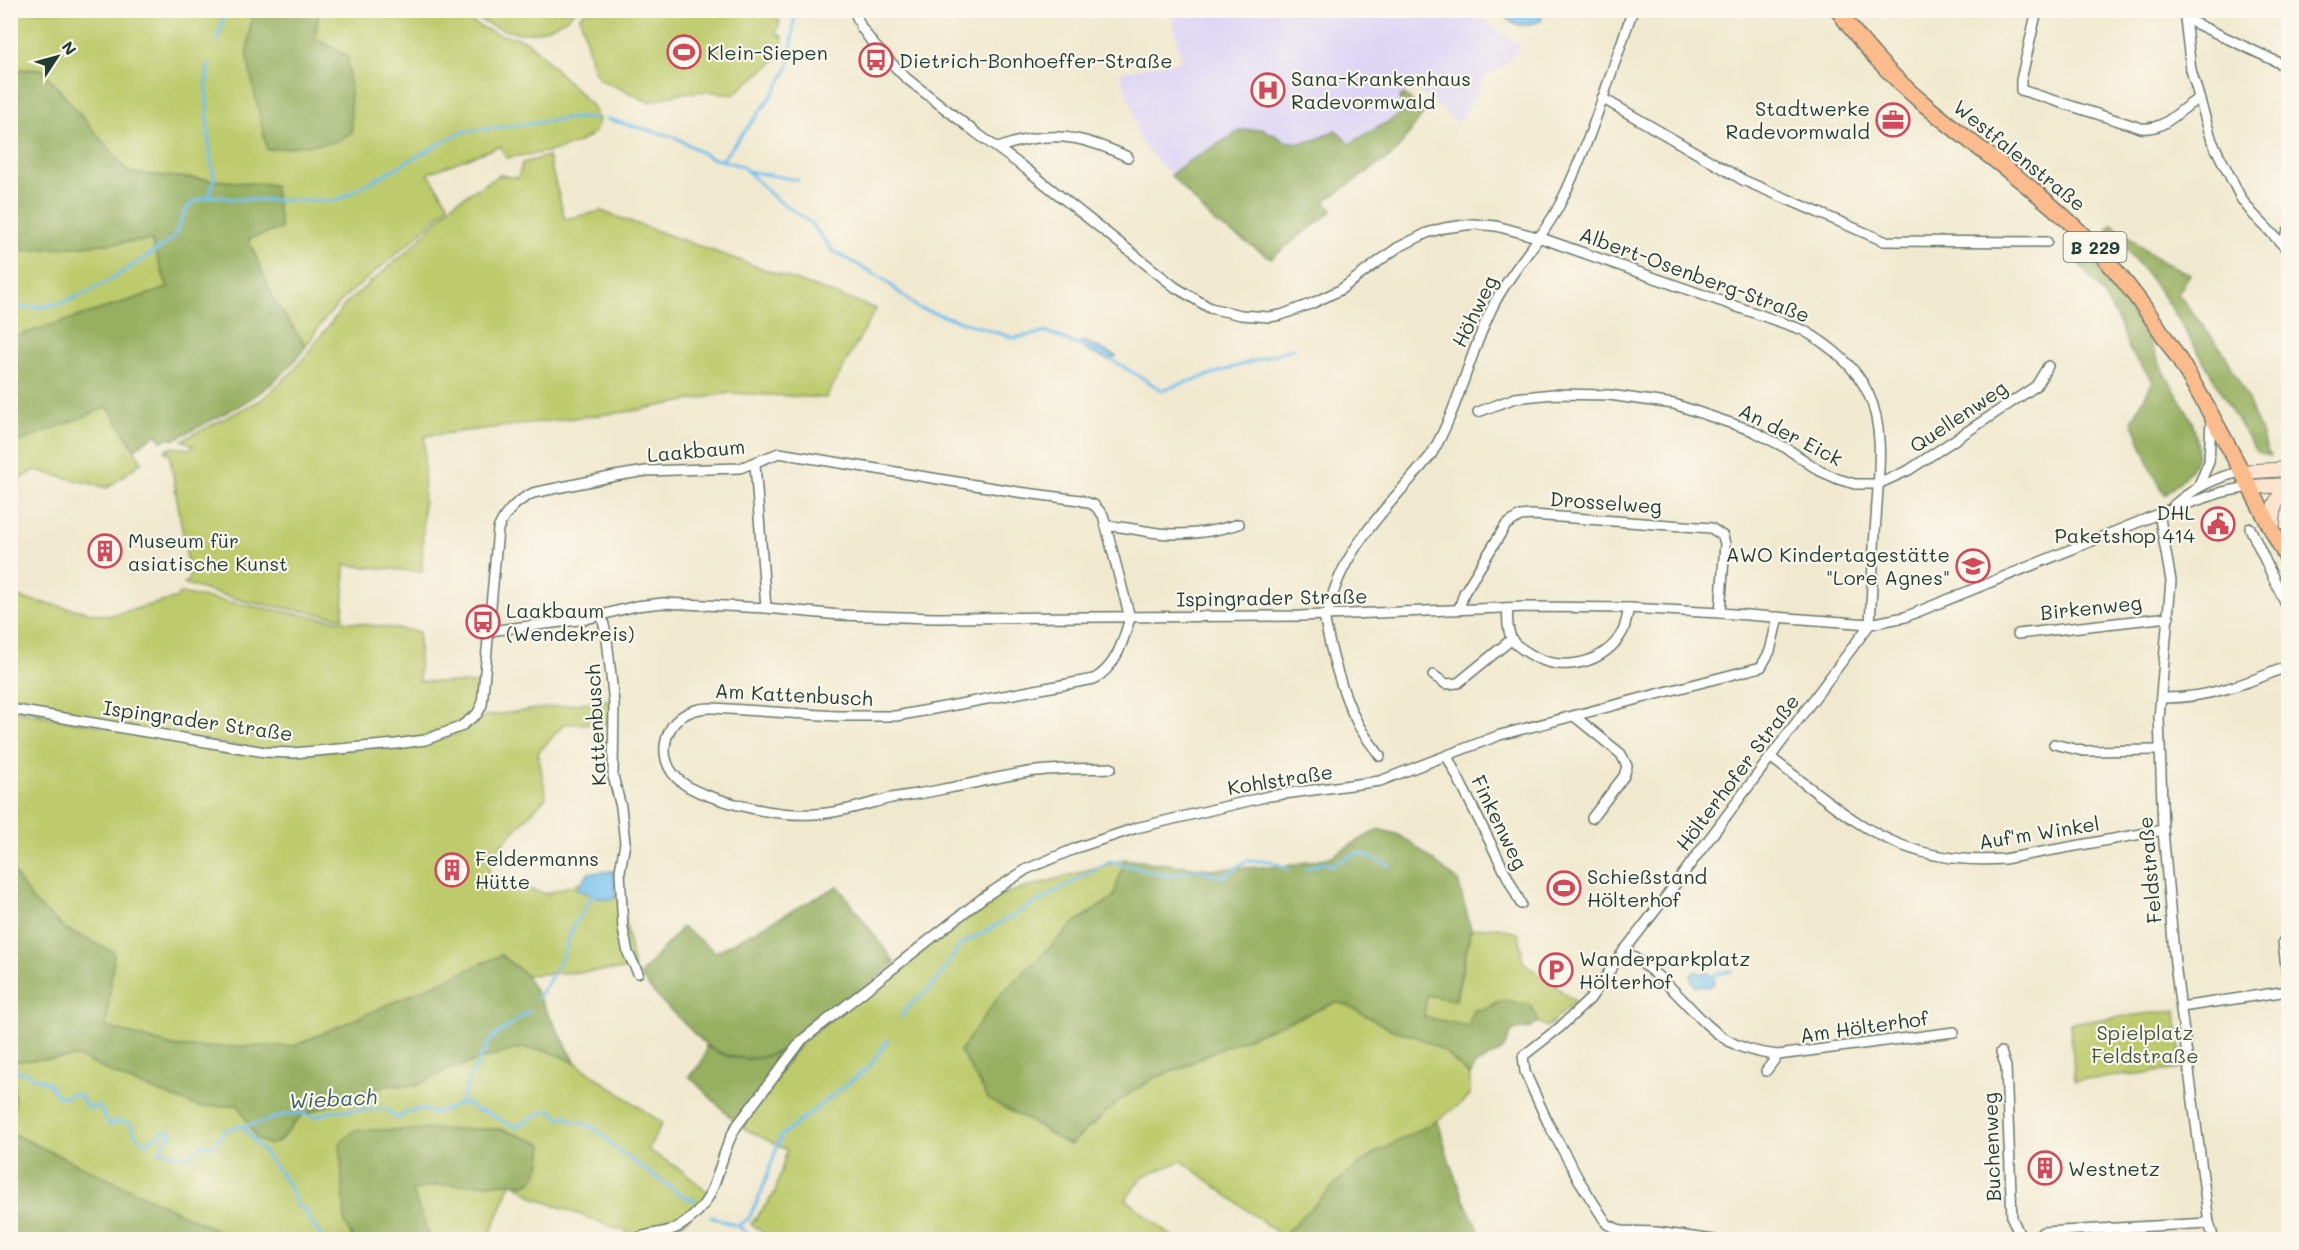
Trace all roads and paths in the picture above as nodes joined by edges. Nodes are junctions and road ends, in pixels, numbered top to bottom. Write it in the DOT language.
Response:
graph roads {
  1 [pos="854,10"];
  2 [pos="1633,10"];
  3 [pos="1838,10"];
  4 [pos="2037,10"];
  5 [pos="2185,15"];
  6 [pos="2289,67"];
  7 [pos="1602,98"];
  8 [pos="2198,99"];
  9 [pos="999,148"];
  10 [pos="1128,157"];
  11 [pos="2289,231"];
  12 [pos="1541,238"];
  13 [pos="2047,242"];
  14 [pos="2285,247"];
  15 [pos="2048,366"];
  16 [pos="1478,412"];
  17 [pos="2211,416"];
  18 [pos="755,464"];
  19 [pos="2289,469"];
  20 [pos="2241,472"];
  21 [pos="1878,484"];
  22 [pos="2287,485"];
  23 [pos="2198,487"];
  24 [pos="2249,487"];
  25 [pos="2163,512"];
  26 [pos="1239,524"];
  27 [pos="1106,526"];
  28 [pos="2250,528"];
  29 [pos="2272,531"];
  30 [pos="2289,560"];
  31 [pos="766,608"];
  32 [pos="1508,608"];
  33 [pos="1629,608"];
  34 [pos="1459,609"];
  35 [pos="2289,609"];
  36 [pos="1720,613"];
  37 [pos="1326,615"];
  38 [pos="602,616"];
  39 [pos="1778,617"];
  40 [pos="2169,617"];
  41 [pos="1130,618"];
  42 [pos="1869,624"];
  43 [pos="489,631"];
  44 [pos="2018,634"];
  45 [pos="1512,639"];
  46 [pos="2289,666"];
  47 [pos="1433,675"];
  48 [pos="2161,698"];
  49 [pos="10,708"];
  50 [pos="1574,716"];
  51 [pos="2054,744"];
  52 [pos="2159,750"];
  53 [pos="1380,756"];
  54 [pos="1448,756"];
  55 [pos="1770,757"];
  56 [pos="1111,768"];
  57 [pos="1592,818"];
  58 [pos="2163,830"];
  59 [pos="1521,904"];
  60 [pos="2289,933"];
  61 [pos="1624,950"];
  62 [pos="638,973"];
  63 [pos="2289,983"];
  64 [pos="2289,991"];
  65 [pos="2181,1007"];
  66 [pos="1954,1032"];
  67 [pos="2001,1052"];
  68 [pos="1778,1055"];
  69 [pos="1766,1071"];
  70 [pos="2209,1223"];
  71 [pos="1617,1234"];
  72 [pos="634,1239"];
  73 [pos="1714,1239"];
  74 [pos="2022,1239"];
  75 [pos="2033,1239"];
  76 [pos="2214,1239"];
  1 -- 9 [label="street"];
  2 -- 7 [label="street, Höhweg"];
  3 -- 17 [label="main road, Westfalenstraße / B 229"];
  4 -- 8 [label="street"];
  5 -- 6 [label="street"];
  5 -- 8 [label="street"];
  7 -- 12 [label="street, Höhweg"];
  7 -- 13 [label="street"];
  8 -- 14 [label="street"];
  9 -- 10 [label="street"];
  9 -- 12 [label="street"];
  11 -- 14 [label="street"];
  12 -- 21 [label="street, Albert-Osenberg-Straße"];
  12 -- 37 [label="street, Höhweg"];
  15 -- 21 [label="street, Quellenweg"];
  16 -- 21 [label="street, An der Eick"];
  17 -- 20 [label="main road, Westfalenstraße / B 229"];
  17 -- 23 [label="street"];
  18 -- 27 [label="street, Laakbaum"];
  18 -- 31 [label="street"];
  18 -- 43 [label="street, Laakbaum"];
  19 -- 20 [label="street"];
  20 -- 23 [label="street"];
  20 -- 24 [label="main road, Westfalenstraße / B 229"];
  21 -- 42 [label="street, Albert-Osenberg-Straße"];
  22 -- 24 [label="street"];
  22 -- 29 [label="street"];
  23 -- 25 [label="street"];
  24 -- 25 [label="street"];
  24 -- 29 [label="main road, Westfalenstraße / B 229"];
  25 -- 40 [label="street, Feldstraße"];
  25 -- 42 [label="street, Ispingrader Straße"];
  26 -- 27 [label="street"];
  27 -- 41 [label="street, Laakbaum"];
  28 -- 35 [label="street"];
  29 -- 30 [label="main road, Westfalenstraße / B 229"];
  31 -- 38 [label="street, Ispingrader Straße"];
  31 -- 41 [label="street, Ispingrader Straße"];
  32 -- 33 [label="street, Ispingrader Straße"];
  32 -- 34 [label="street, Ispingrader Straße"];
  32 -- 45 [label="street"];
  33 -- 36 [label="street, Ispingrader Straße"];
  33 -- 45 [label="street"];
  34 -- 36 [label="street, Drosselweg"];
  34 -- 37 [label="street, Ispingrader Straße"];
  36 -- 39 [label="street, Ispingrader Straße"];
  37 -- 41 [label="street, Ispingrader Straße"];
  37 -- 53 [label="street"];
  38 -- 43 [label="street, Ispingrader Straße"];
  38 -- 62 [label="street, Kattenbusch"];
  39 -- 42 [label="street, Ispingrader Straße"];
  39 -- 50 [label="street, Kohlstraße"];
  40 -- 44 [label="street, Birkenweg"];
  40 -- 48 [label="street, Feldstraße"];
  41 -- 56 [label="street, Am Kattenbusch"];
  42 -- 55 [label="street, Hölterhofer Straße"];
  43 -- 49 [label="street, Ispingrader Straße"];
  45 -- 47 [label="street"];
  46 -- 48 [label="street"];
  48 -- 52 [label="street, Feldstraße"];
  50 -- 54 [label="street, Kohlstraße"];
  50 -- 57 [label="street"];
  51 -- 52 [label="street"];
  52 -- 58 [label="street, Feldstraße"];
  54 -- 59 [label="street, Finkenweg"];
  54 -- 72 [label="street, Kohlstraße"];
  55 -- 58 [label="street, Auf'm Winkel"];
  55 -- 61 [label="street, Hölterhofer Straße"];
  58 -- 65 [label="street, Feldstraße"];
  60 -- 63 [label="street"];
  61 -- 68 [label="street, Am Hölterhof"];
  61 -- 71 [label="street, Hölterhofer Straße"];
  64 -- 65 [label="street"];
  65 -- 70 [label="street, Feldstraße"];
  66 -- 68 [label="street, Am Hölterhof"];
  67 -- 74 [label="street, Buchenweg"];
  68 -- 69 [label="street, Am Hölterhof"];
  70 -- 75 [label="street"];
  70 -- 76 [label="street, Feldstraße"];
  71 -- 73 [label="street"];
}
